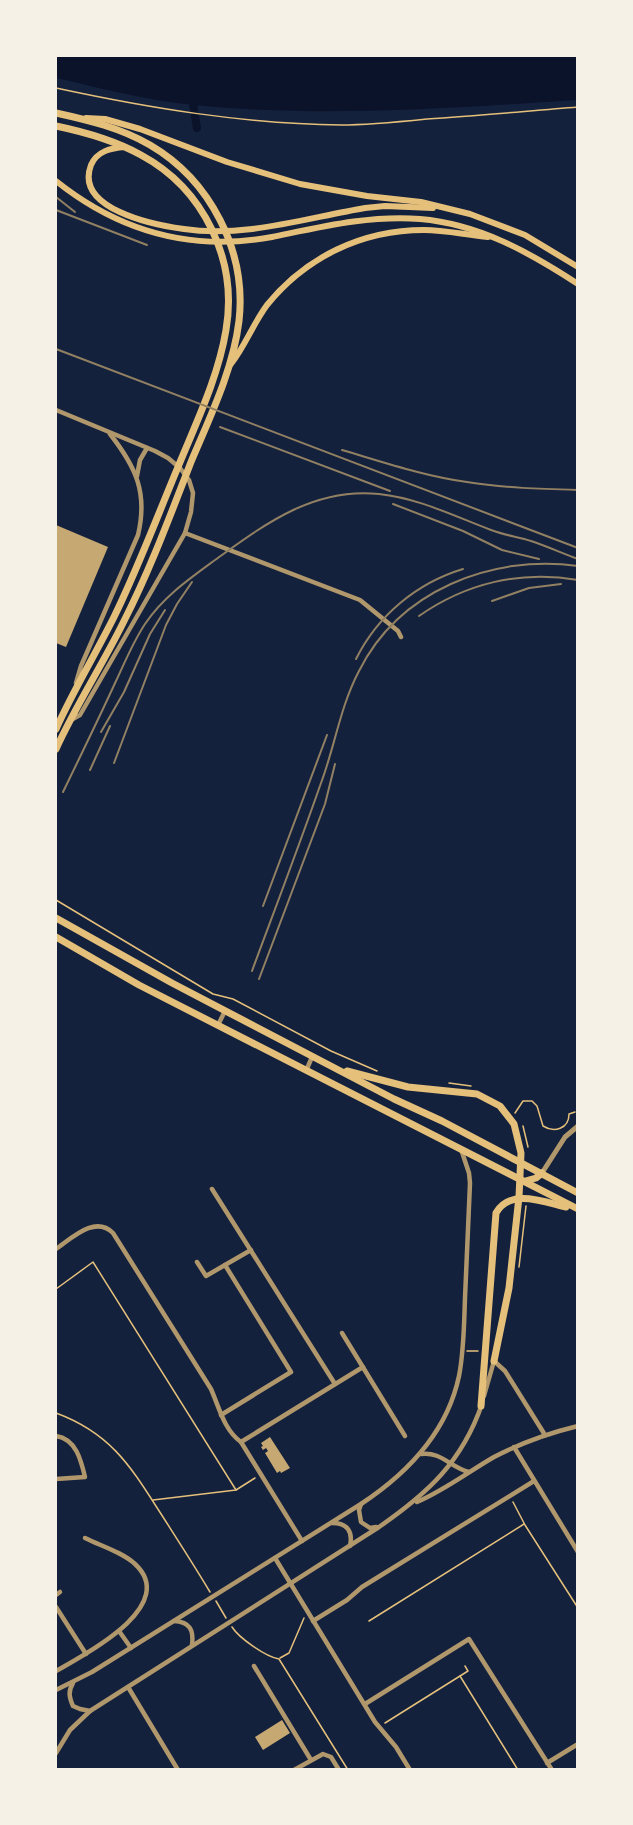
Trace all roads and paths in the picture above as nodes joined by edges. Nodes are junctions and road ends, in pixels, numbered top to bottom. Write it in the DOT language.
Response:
graph roads {
  1 [pos="56,88"];
  2 [pos="578,107"];
  3 [pos="56,113"];
  4 [pos="77,118"];
  5 [pos="56,126"];
  6 [pos="126,147"];
  7 [pos="56,181"];
  8 [pos="452,209"];
  9 [pos="498,238"];
  10 [pos="578,267"];
  11 [pos="578,284"];
  12 [pos="229,367"];
  13 [pos="56,410"];
  14 [pos="108,432"];
  15 [pos="147,448"];
  16 [pos="137,476"];
  17 [pos="185,533"];
  18 [pos="401,637"];
  19 [pos="73,695"];
  20 [pos="68,721"];
  21 [pos="56,729"];
  22 [pos="56,749"];
  23 [pos="56,900"];
  24 [pos="56,912"];
  25 [pos="56,918"];
  26 [pos="72,927"];
  27 [pos="57,938"];
  28 [pos="225,1011"];
  29 [pos="218,1025"];
  30 [pos="312,1057"];
  31 [pos="333,1068"];
  32 [pos="305,1071"];
  33 [pos="383,1073"];
  34 [pos="575,1112"];
  35 [pos="515,1113"];
  36 [pos="578,1126"];
  37 [pos="461,1149"];
  38 [pos="542,1173"];
  39 [pos="522,1182"];
  40 [pos="212,1190"];
  41 [pos="578,1193"];
  42 [pos="577,1209"];
  43 [pos="56,1249"];
  44 [pos="251,1250"];
  45 [pos="197,1262"];
  46 [pos="225,1265"];
  47 [pos="56,1289"];
  48 [pos="342,1333"];
  49 [pos="467,1351"];
  50 [pos="479,1351"];
  51 [pos="494,1361"];
  52 [pos="363,1367"];
  53 [pos="335,1384"];
  54 [pos="481,1406"];
  55 [pos="56,1413"];
  56 [pos="220,1415"];
  57 [pos="578,1426"];
  58 [pos="545,1435"];
  59 [pos="56,1436"];
  60 [pos="405,1436"];
  61 [pos="241,1442"];
  62 [pos="514,1447"];
  63 [pos="421,1454"];
  64 [pos="451,1463"];
  65 [pos="470,1472"];
  66 [pos="260,1474"];
  67 [pos="56,1479"];
  68 [pos="534,1481"];
  69 [pos="236,1490"];
  70 [pos="510,1496"];
  71 [pos="152,1501"];
  72 [pos="361,1504"];
  73 [pos="412,1504"];
  74 [pos="331,1523"];
  75 [pos="524,1524"];
  76 [pos="379,1527"];
  77 [pos="85,1538"];
  78 [pos="302,1541"];
  79 [pos="350,1546"];
  80 [pos="578,1552"];
  81 [pos="275,1558"];
  82 [pos="291,1583"];
  83 [pos="56,1607"];
  84 [pos="578,1608"];
  85 [pos="305,1616"];
  86 [pos="174,1621"];
  87 [pos="313,1621"];
  88 [pos="369,1621"];
  89 [pos="119,1631"];
  90 [pos="192,1645"];
  91 [pos="131,1648"];
  92 [pos="86,1654"];
  93 [pos="279,1659"];
  94 [pos="254,1666"];
  95 [pos="465,1666"];
  96 [pos="56,1671"];
  97 [pos="460,1676"];
  98 [pos="72,1683"];
  99 [pos="128,1687"];
  100 [pos="56,1690"];
  101 [pos="365,1704"];
  102 [pos="90,1711"];
  103 [pos="381,1726"];
  104 [pos="578,1744"];
  105 [pos="56,1753"];
  106 [pos="311,1760"];
  107 [pos="547,1763"];
  108 [pos="178,1770"];
  109 [pos="294,1770"];
  110 [pos="339,1770"];
  111 [pos="348,1770"];
  112 [pos="410,1770"];
  113 [pos="518,1770"];
  114 [pos="552,1770"];
  1 -- 2 [label="path"];
  3 -- 4 [label="main road"];
  4 -- 8 [label="main road"];
  4 -- 12 [label="main road"];
  5 -- 6 [label="main road"];
  6 -- 8 [label="main road"];
  6 -- 19 [label="main road"];
  7 -- 9 [label="main road"];
  8 -- 10 [label="main road"];
  9 -- 11 [label="main road"];
  9 -- 12 [label="main road"];
  12 -- 20 [label="main road"];
  13 -- 14 [label="street"];
  14 -- 15 [label="street"];
  14 -- 16 [label="street"];
  15 -- 16 [label="street"];
  15 -- 17 [label="street"];
  16 -- 19 [label="street"];
  17 -- 18 [label="street"];
  17 -- 20 [label="street"];
  19 -- 21 [label="main road"];
  20 -- 22 [label="main road"];
  23 -- 33 [label="path"];
  24 -- 26 [label="main road"];
  25 -- 26 [label="main road"];
  26 -- 28 [label="main road"];
  27 -- 29 [label="main road"];
  28 -- 29 [label="street"];
  28 -- 30 [label="main road"];
  29 -- 32 [label="main road"];
  30 -- 31 [label="main road"];
  30 -- 32 [label="street"];
  31 -- 38 [label="main road"];
  31 -- 51 [label="main road"];
  32 -- 37 [label="main road"];
  34 -- 35 [label="path"];
  36 -- 38 [label="street"];
  37 -- 39 [label="main road"];
  37 -- 63 [label="street"];
  38 -- 39 [label="main road"];
  38 -- 41 [label="main road"];
  39 -- 42 [label="main road"];
  40 -- 44 [label="street"];
  42 -- 54 [label="main road"];
  43 -- 56 [label="street"];
  44 -- 46 [label="street"];
  44 -- 53 [label="street"];
  45 -- 46 [label="street"];
  46 -- 56 [label="street"];
  47 -- 69 [label="path"];
  48 -- 52 [label="street"];
  49 -- 50 [label="path"];
  51 -- 54 [label="street"];
  51 -- 58 [label="street"];
  52 -- 53 [label="street"];
  52 -- 60 [label="street"];
  53 -- 61 [label="street"];
  54 -- 64 [label="street"];
  55 -- 71 [label="path"];
  56 -- 61 [label="street"];
  57 -- 58 [label="street"];
  58 -- 62 [label="street"];
  59 -- 67 [label="street"];
  61 -- 66 [label="street"];
  62 -- 65 [label="street"];
  62 -- 68 [label="street"];
  63 -- 64 [label="street"];
  63 -- 72 [label="street"];
  64 -- 65 [label="street"];
  64 -- 73 [label="street"];
  65 -- 73 [label="street"];
  66 -- 69 [label="path"];
  66 -- 78 [label="street"];
  68 -- 70 [label="street"];
  68 -- 80 [label="street"];
  69 -- 71 [label="path"];
  70 -- 75 [label="path"];
  70 -- 87 [label="street"];
  71 -- 93 [label="path"];
  72 -- 74 [label="street"];
  72 -- 76 [label="street"];
  73 -- 76 [label="street"];
  74 -- 78 [label="street"];
  74 -- 79 [label="street"];
  75 -- 84 [label="path"];
  75 -- 88 [label="path"];
  76 -- 79 [label="street"];
  77 -- 89 [label="street"];
  78 -- 81 [label="street"];
  79 -- 82 [label="street"];
  81 -- 82 [label="street"];
  81 -- 86 [label="street"];
  82 -- 87 [label="street"];
  82 -- 90 [label="street"];
  83 -- 92 [label="street"];
  85 -- 93 [label="path"];
  86 -- 90 [label="street"];
  86 -- 91 [label="street"];
  87 -- 101 [label="street"];
  89 -- 91 [label="street"];
  89 -- 92 [label="street"];
  90 -- 99 [label="street"];
  91 -- 98 [label="street"];
  92 -- 96 [label="street"];
  93 -- 111 [label="path"];
  94 -- 106 [label="street"];
  95 -- 97 [label="path"];
  97 -- 103 [label="path"];
  97 -- 113 [label="path"];
  98 -- 100 [label="street"];
  98 -- 102 [label="street"];
  99 -- 102 [label="street"];
  99 -- 108 [label="street"];
  101 -- 107 [label="street"];
  101 -- 112 [label="street"];
  102 -- 105 [label="street"];
  104 -- 107 [label="street"];
  106 -- 109 [label="street"];
  106 -- 110 [label="street"];
  107 -- 114 [label="street"];
}
